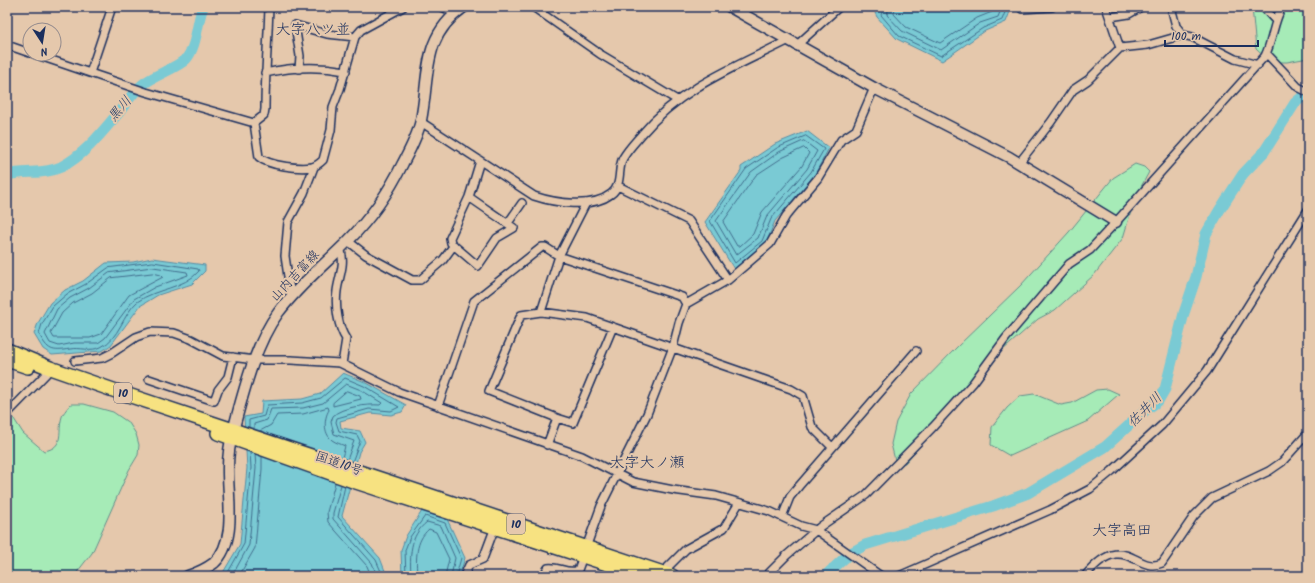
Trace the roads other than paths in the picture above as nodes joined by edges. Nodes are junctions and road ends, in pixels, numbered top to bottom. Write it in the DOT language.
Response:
graph roads {
  1 [pos="112,7"];
  2 [pos="268,7"];
  3 [pos="403,7"];
  4 [pos="442,7"];
  5 [pos="533,7"];
  6 [pos="730,7"];
  7 [pos="839,7"];
  8 [pos="1052,7"];
  9 [pos="1106,7"];
  10 [pos="1141,7"];
  11 [pos="1171,7"];
  12 [pos="1263,7"];
  13 [pos="1282,7"];
  14 [pos="1022,9"];
  15 [pos="460,10"];
  16 [pos="1110,18"];
  17 [pos="1275,20"];
  18 [pos="1183,35"];
  19 [pos="355,37"];
  20 [pos="792,43"];
  21 [pos="7,45"];
  22 [pos="1120,48"];
  23 [pos="22,50"];
  24 [pos="1266,54"];
  25 [pos="58,62"];
  26 [pos="1258,64"];
  27 [pos="299,69"];
  28 [pos="346,71"];
  29 [pos="90,73"];
  30 [pos="265,73"];
  31 [pos="874,88"];
  32 [pos="1308,92"];
  33 [pos="677,100"];
  34 [pos="421,122"];
  35 [pos="254,123"];
  36 [pos="480,160"];
  37 [pos="1018,163"];
  38 [pos="314,167"];
  39 [pos="618,186"];
  40 [pos="469,197"];
  41 [pos="522,203"];
  42 [pos="586,203"];
  43 [pos="1308,210"];
  44 [pos="1116,222"];
  45 [pos="508,223"];
  46 [pos="348,241"];
  47 [pos="454,245"];
  48 [pos="340,248"];
  49 [pos="559,256"];
  50 [pos="728,280"];
  51 [pos="291,297"];
  52 [pos="686,304"];
  53 [pos="541,312"];
  54 [pos="613,327"];
  55 [pos="673,347"];
  56 [pos="7,350"];
  57 [pos="916,352"];
  58 [pos="233,357"];
  59 [pos="7,360"];
  60 [pos="254,360"];
  61 [pos="75,361"];
  62 [pos="342,364"];
  63 [pos="46,374"];
  64 [pos="149,378"];
  65 [pos="438,406"];
  66 [pos="7,414"];
  67 [pos="557,418"];
  68 [pos="1308,433"];
  69 [pos="236,434"];
  70 [pos="547,445"];
  71 [pos="832,447"];
  72 [pos="618,473"];
  73 [pos="358,476"];
  74 [pos="739,503"];
  75 [pos="782,517"];
  76 [pos="495,527"];
  77 [pos="819,533"];
  78 [pos="585,551"];
  79 [pos="669,572"];
  80 [pos="188,576"];
  81 [pos="464,576"];
  82 [pos="543,576"];
  83 [pos="644,576"];
  84 [pos="766,576"];
  85 [pos="882,576"];
  86 [pos="899,576"];
  87 [pos="1085,576"];
  1 -- 29 [label="street"];
  2 -- 30 [label="street"];
  3 -- 19 [label="street"];
  4 -- 15 [label="street"];
  5 -- 33 [label="street"];
  6 -- 20 [label="main road"];
  7 -- 20 [label="street"];
  8 -- 14 [label="street"];
  9 -- 16 [label="street"];
  10 -- 16 [label="street"];
  11 -- 18 [label="street"];
  12 -- 17 [label="street"];
  13 -- 17 [label="street"];
  15 -- 34 [label="main road, 山内吉富線"];
  16 -- 22 [label="street"];
  17 -- 24 [label="street"];
  18 -- 22 [label="street"];
  18 -- 26 [label="street"];
  19 -- 27 [label="street"];
  19 -- 28 [label="street"];
  20 -- 31 [label="main road"];
  20 -- 33 [label="street"];
  21 -- 23 [label="street"];
  22 -- 37 [label="street"];
  24 -- 26 [label="street"];
  24 -- 32 [label="street"];
  25 -- 29 [label="street"];
  26 -- 44 [label="street"];
  27 -- 28 [label="street"];
  27 -- 30 [label="street"];
  28 -- 38 [label="street"];
  29 -- 35 [label="street"];
  30 -- 35 [label="street"];
  31 -- 37 [label="main road"];
  31 -- 50 [label="street"];
  33 -- 39 [label="street"];
  34 -- 36 [label="street"];
  34 -- 46 [label="main road, 山内吉富線"];
  35 -- 38 [label="street"];
  36 -- 40 [label="street"];
  36 -- 42 [label="street"];
  37 -- 44 [label="main road"];
  38 -- 51 [label="street"];
  39 -- 42 [label="street"];
  39 -- 50 [label="street"];
  40 -- 45 [label="street"];
  40 -- 47 [label="street"];
  41 -- 45 [label="street"];
  42 -- 49 [label="street"];
  43 -- 86 [label="street"];
  44 -- 77 [label="street"];
  45 -- 47 [label="street"];
  46 -- 47 [label="street"];
  46 -- 48 [label="main road, 山内吉富線"];
  48 -- 51 [label="main road, 山内吉富線"];
  48 -- 62 [label="street"];
  49 -- 52 [label="street"];
  49 -- 53 [label="street"];
  49 -- 65 [label="street"];
  50 -- 52 [label="street"];
  51 -- 60 [label="main road, 山内吉富線"];
  52 -- 55 [label="street"];
  53 -- 54 [label="street"];
  53 -- 67 [label="street"];
  54 -- 55 [label="street"];
  54 -- 67 [label="street"];
  55 -- 71 [label="street"];
  55 -- 72 [label="street"];
  56 -- 69 [label="highway, 国道10号 / 10"];
  57 -- 71 [label="street"];
  58 -- 60 [label="street"];
  58 -- 61 [label="street"];
  58 -- 64 [label="street"];
  59 -- 63 [label="highway, 国道10号 / 10"];
  60 -- 62 [label="street"];
  60 -- 69 [label="main road, 山内吉富線"];
  62 -- 65 [label="street"];
  63 -- 66 [label="street"];
  63 -- 69 [label="highway, 国道10号 / 10"];
  65 -- 70 [label="street"];
  67 -- 70 [label="street"];
  68 -- 87 [label="street"];
  69 -- 73 [label="highway, 国道10号 / 10"];
  69 -- 80 [label="main road, 山内吉富線"];
  70 -- 72 [label="street"];
  71 -- 75 [label="street"];
  72 -- 74 [label="street"];
  72 -- 78 [label="street"];
  73 -- 76 [label="highway, 国道10号 / 10"];
  73 -- 78 [label="highway, 国道10号 / 10"];
  74 -- 75 [label="street"];
  74 -- 79 [label="street"];
  75 -- 77 [label="street"];
  76 -- 78 [label="highway, 国道10号 / 10"];
  76 -- 81 [label="street"];
  77 -- 84 [label="street"];
  77 -- 85 [label="street"];
  78 -- 79 [label="highway, 国道10号 / 10"];
  78 -- 82 [label="street"];
  78 -- 83 [label="highway, 国道10号 / 10"];
}
